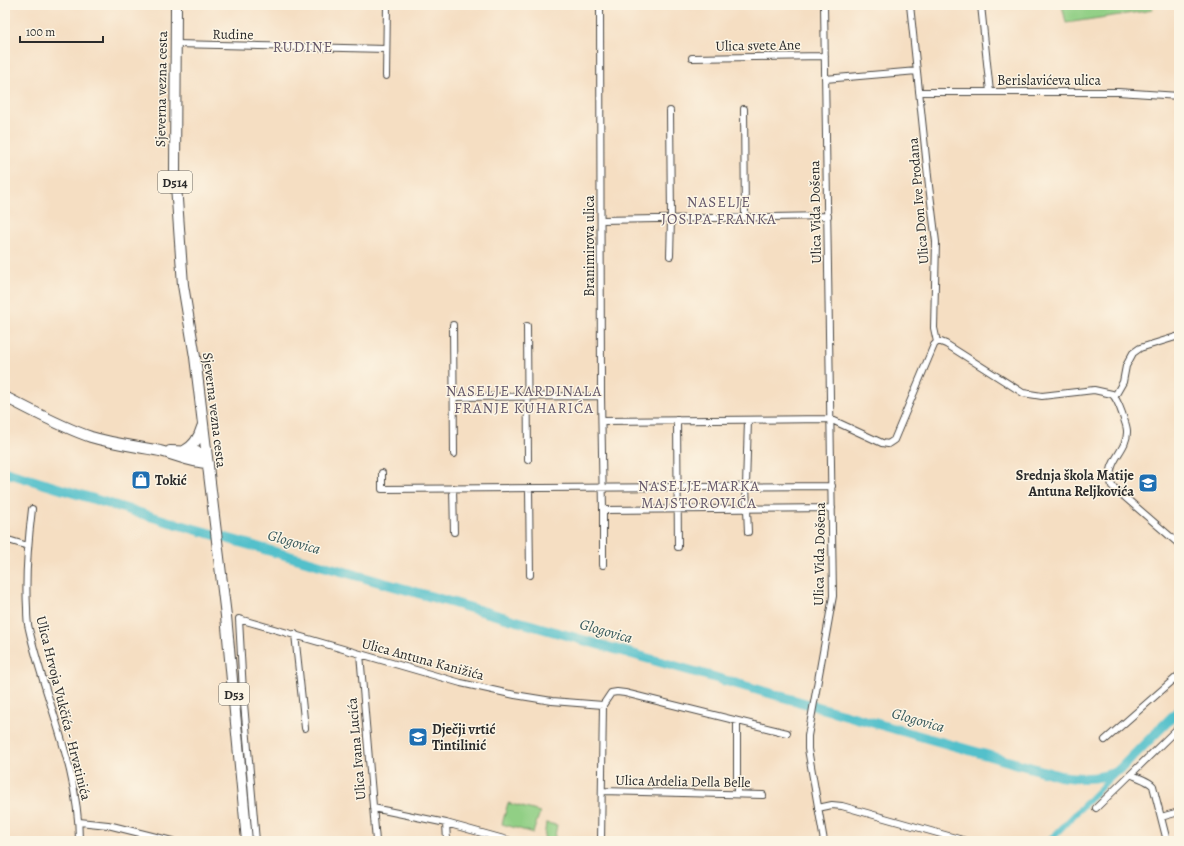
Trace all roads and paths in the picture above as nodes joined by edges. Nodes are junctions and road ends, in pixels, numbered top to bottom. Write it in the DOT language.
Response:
graph roads {
  1 [pos="176,5"];
  2 [pos="387,5"];
  3 [pos="600,5"];
  4 [pos="824,5"];
  5 [pos="910,5"];
  6 [pos="981,5"];
  7 [pos="176,44"];
  8 [pos="386,49"];
  9 [pos="825,56"];
  10 [pos="692,58"];
  11 [pos="917,71"];
  12 [pos="386,76"];
  13 [pos="825,79"];
  14 [pos="919,92"];
  15 [pos="990,92"];
  16 [pos="1179,96"];
  17 [pos="744,109"];
  18 [pos="670,111"];
  19 [pos="828,216"];
  20 [pos="745,218"];
  21 [pos="671,219"];
  22 [pos="601,220"];
  23 [pos="670,256"];
  24 [pos="453,325"];
  25 [pos="527,326"];
  26 [pos="1179,336"];
  27 [pos="937,342"];
  28 [pos="5,396"];
  29 [pos="528,396"];
  30 [pos="601,396"];
  31 [pos="1115,396"];
  32 [pos="453,397"];
  33 [pos="830,419"];
  34 [pos="678,420"];
  35 [pos="748,420"];
  36 [pos="602,421"];
  37 [pos="203,423"];
  38 [pos="162,452"];
  39 [pos="184,452"];
  40 [pos="454,454"];
  41 [pos="207,460"];
  42 [pos="528,460"];
  43 [pos="382,473"];
  44 [pos="678,486"];
  45 [pos="746,486"];
  46 [pos="832,486"];
  47 [pos="603,487"];
  48 [pos="453,488"];
  49 [pos="529,488"];
  50 [pos="32,508"];
  51 [pos="747,508"];
  52 [pos="832,508"];
  53 [pos="678,509"];
  54 [pos="603,510"];
  55 [pos="454,532"];
  56 [pos="748,532"];
  57 [pos="5,539"];
  58 [pos="1179,544"];
  59 [pos="28,546"];
  60 [pos="678,547"];
  61 [pos="603,565"];
  62 [pos="530,575"];
  63 [pos="295,634"];
  64 [pos="360,654"];
  65 [pos="1179,676"];
  66 [pos="238,692"];
  67 [pos="603,705"];
  68 [pos="737,721"];
  69 [pos="1179,726"];
  70 [pos="305,728"];
  71 [pos="788,733"];
  72 [pos="1105,740"];
  73 [pos="1131,774"];
  74 [pos="602,791"];
  75 [pos="737,794"];
  76 [pos="763,795"];
  77 [pos="373,808"];
  78 [pos="818,808"];
  79 [pos="1096,808"];
  80 [pos="1179,812"];
  81 [pos="1161,817"];
  82 [pos="79,822"];
  83 [pos="446,823"];
  84 [pos="79,841"];
  85 [pos="172,841"];
  86 [pos="247,841"];
  87 [pos="256,841"];
  88 [pos="376,841"];
  89 [pos="447,841"];
  90 [pos="512,841"];
  91 [pos="601,841"];
  92 [pos="824,841"];
  93 [pos="966,841"];
  94 [pos="1167,841"];
  1 -- 7 [label="main road, Sjeverna vezna cesta / D514"];
  2 -- 8 [label="street"];
  3 -- 22 [label="street, Branimirova ulica"];
  4 -- 9 [label="street, Ulica Vida Došena"];
  5 -- 11 [label="street, Ulica Don Ive Prodana"];
  6 -- 15 [label="street"];
  7 -- 8 [label="street, Rudine"];
  7 -- 37 [label="main road, Sjeverna vezna cesta / D514"];
  8 -- 12 [label="street"];
  9 -- 10 [label="street, Ulica svete Ane"];
  9 -- 13 [label="street, Ulica Vida Došena"];
  11 -- 13 [label="street"];
  11 -- 14 [label="street, Ulica Don Ive Prodana"];
  13 -- 19 [label="street, Ulica Vida Došena"];
  14 -- 15 [label="street, Berislavićeva ulica"];
  14 -- 27 [label="street, Ulica Don Ive Prodana"];
  15 -- 16 [label="street, Berislavićeva ulica"];
  17 -- 20 [label="street"];
  18 -- 21 [label="street"];
  19 -- 20 [label="street"];
  19 -- 33 [label="street, Ulica Vida Došena"];
  20 -- 21 [label="street"];
  21 -- 22 [label="street"];
  21 -- 23 [label="street"];
  22 -- 30 [label="street, Branimirova ulica"];
  24 -- 32 [label="street"];
  25 -- 29 [label="street"];
  26 -- 31 [label="street"];
  27 -- 31 [label="street"];
  27 -- 33 [label="street"];
  28 -- 38 [label="main road"];
  29 -- 30 [label="street"];
  29 -- 32 [label="street"];
  29 -- 42 [label="street"];
  30 -- 36 [label="street, Branimirova ulica"];
  31 -- 58 [label="street"];
  32 -- 40 [label="street"];
  33 -- 35 [label="street"];
  33 -- 46 [label="street, Ulica Vida Došena"];
  34 -- 35 [label="street"];
  34 -- 36 [label="street"];
  34 -- 44 [label="street"];
  35 -- 45 [label="street"];
  36 -- 47 [label="street, Branimirova ulica"];
  37 -- 39 [label="main road"];
  37 -- 41 [label="main road, Sjeverna vezna cesta / D514"];
  38 -- 39 [label="main road"];
  38 -- 41 [label="main road"];
  39 -- 41 [label="main road"];
  41 -- 66 [label="main road, Sjeverna vezna cesta / D53"];
  43 -- 48 [label="street"];
  44 -- 45 [label="street"];
  44 -- 47 [label="street"];
  44 -- 53 [label="street"];
  45 -- 46 [label="street"];
  45 -- 51 [label="street"];
  46 -- 52 [label="street, Ulica Vida Došena"];
  47 -- 49 [label="street"];
  47 -- 54 [label="street, Branimirova ulica"];
  48 -- 49 [label="street"];
  48 -- 55 [label="street"];
  49 -- 62 [label="street"];
  50 -- 59 [label="street, Ulica Hrvoja Vukčića - Hrvatinića"];
  51 -- 52 [label="street"];
  51 -- 53 [label="street"];
  51 -- 56 [label="street"];
  52 -- 78 [label="street, Ulica Vida Došena"];
  53 -- 54 [label="street"];
  53 -- 60 [label="street"];
  54 -- 61 [label="street, Branimirova ulica"];
  57 -- 59 [label="street"];
  59 -- 82 [label="street, Ulica Hrvoja Vukčića - Hrvatinića"];
  63 -- 64 [label="street, Ulica Antuna Kanižića"];
  63 -- 66 [label="street, Ulica Antuna Kanižića"];
  63 -- 70 [label="street"];
  64 -- 67 [label="street, Ulica Antuna Kanižića"];
  64 -- 77 [label="street, Ulica Ivana Lucića"];
  65 -- 72 [label="street"];
  66 -- 86 [label="main road, Sjeverna vezna cesta / D53"];
  66 -- 87 [label="street"];
  67 -- 68 [label="street"];
  67 -- 74 [label="street"];
  68 -- 71 [label="street"];
  68 -- 75 [label="street"];
  69 -- 73 [label="street"];
  73 -- 79 [label="street"];
  73 -- 81 [label="street"];
  74 -- 75 [label="street, Ulica Ardelia Della Belle"];
  74 -- 91 [label="street"];
  75 -- 76 [label="street, Ulica Ardelia Della Belle"];
  77 -- 83 [label="street"];
  77 -- 88 [label="street, Ulica Ivana Lucića"];
  78 -- 92 [label="street, Ulica Vida Došena"];
  78 -- 93 [label="street"];
  80 -- 81 [label="street"];
  81 -- 94 [label="street"];
  82 -- 84 [label="street, Ulica Hrvoja Vukčića - Hrvatinića"];
  82 -- 85 [label="street"];
  83 -- 89 [label="street"];
  83 -- 90 [label="street"];
}
